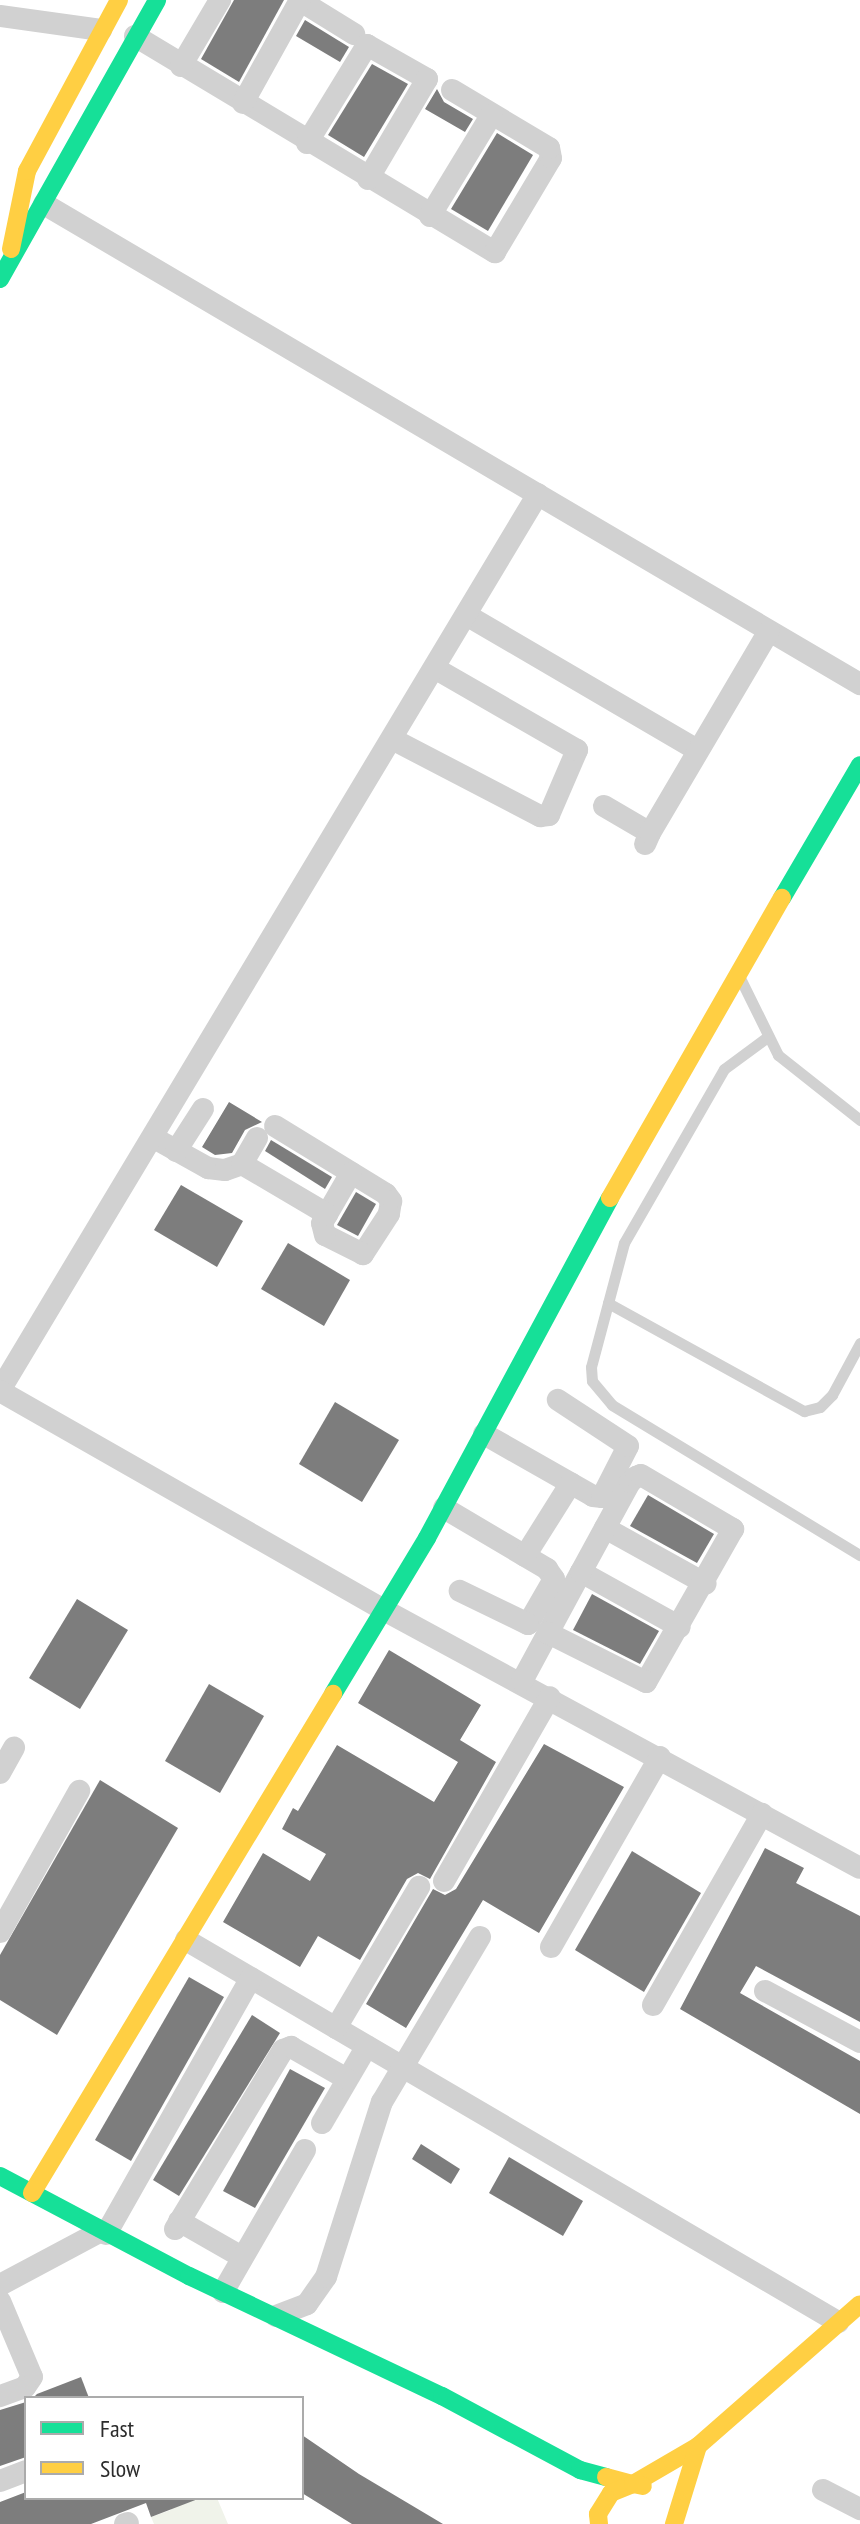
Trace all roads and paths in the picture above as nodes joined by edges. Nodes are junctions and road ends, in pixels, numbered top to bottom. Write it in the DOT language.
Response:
graph roads {
  1 [pos="119,0"];
  2 [pos="157,0"];
  3 [pos="220,0"];
  4 [pos="300,0"];
  5 [pos="0,16"];
  6 [pos="101,30"];
  7 [pos="354,34"];
  8 [pos="135,36"];
  9 [pos="181,66"];
  10 [pos="452,90"];
  11 [pos="243,103"];
  12 [pos="492,114"];
  13 [pos="307,143"];
  14 [pos="368,179"];
  15 [pos="44,204"];
  16 [pos="430,216"];
  17 [pos="4,272"];
  18 [pos="538,494"];
  19 [pos="468,616"];
  20 [pos="769,631"];
  21 [pos="436,669"];
  22 [pos="860,684"];
  23 [pos="394,740"];
  24 [pos="697,750"];
  25 [pos="860,765"];
  26 [pos="604,806"];
  27 [pos="738,974"];
  28 [pos="766,1038"];
  29 [pos="203,1109"];
  30 [pos="860,1120"];
  31 [pos="154,1138"];
  32 [pos="176,1151"];
  33 [pos="242,1164"];
  34 [pos="351,1173"];
  35 [pos="327,1214"];
  36 [pos="608,1303"];
  37 [pos="860,1343"];
  38 [pos="0,1390"];
  39 [pos="558,1400"];
  40 [pos="484,1434"];
  41 [pos="571,1483"];
  42 [pos="444,1508"];
  43 [pos="605,1528"];
  44 [pos="860,1555"];
  45 [pos="525,1556"];
  46 [pos="581,1572"];
  47 [pos="706,1584"];
  48 [pos="460,1591"];
  49 [pos="384,1610"];
  50 [pos="680,1627"];
  51 [pos="548,1633"];
  52 [pos="522,1681"];
  53 [pos="550,1697"];
  54 [pos="14,1748"];
  55 [pos="660,1757"];
  56 [pos="0,1773"];
  57 [pos="79,1791"];
  58 [pos="762,1814"];
  59 [pos="860,1868"];
  60 [pos="444,1881"];
  61 [pos="419,1887"];
  62 [pos="0,1932"];
  63 [pos="480,1937"];
  64 [pos="186,1940"];
  65 [pos="551,1947"];
  66 [pos="251,1978"];
  67 [pos="765,1991"];
  68 [pos="653,2005"];
  69 [pos="336,2028"];
  70 [pos="860,2042"];
  71 [pos="367,2046"];
  72 [pos="403,2067"];
  73 [pos="347,2079"];
  74 [pos="322,2123"];
  75 [pos="305,2150"];
  76 [pos="0,2176"];
  77 [pos="32,2193"];
  78 [pos="103,2232"];
  79 [pos="240,2256"];
  80 [pos="0,2285"];
  81 [pos="223,2292"];
  82 [pos="0,2301"];
  83 [pos="276,2316"];
  84 [pos="851,2317"];
  85 [pos="0,2396"];
  86 [pos="698,2446"];
  87 [pos="580,2470"];
  88 [pos="24,2472"];
  89 [pos="0,2481"];
  90 [pos="633,2484"];
  91 [pos="823,2490"];
  92 [pos="860,2509"];
  93 [pos="599,2519"];
  94 [pos="673,2523"];
  1 -- 6 [label="street"];
  2 -- 8 [label="street"];
  3 -- 9 [label="street"];
  4 -- 7 [label="street"];
  4 -- 11 [label="street"];
  5 -- 6 [label="street"];
  6 -- 17 [label="street"];
  8 -- 9 [label="street"];
  8 -- 15 [label="street"];
  9 -- 11 [label="street"];
  10 -- 12 [label="street"];
  11 -- 13 [label="street"];
  12 -- 16 [label="street"];
  12 -- 16 [label="street"];
  13 -- 14 [label="street"];
  13 -- 14 [label="street"];
  14 -- 16 [label="street"];
  15 -- 17 [label="street"];
  15 -- 18 [label="street"];
  18 -- 19 [label="street"];
  18 -- 20 [label="street"];
  19 -- 21 [label="street"];
  19 -- 24 [label="street"];
  20 -- 22 [label="street"];
  20 -- 24 [label="street"];
  21 -- 23 [label="street"];
  21 -- 23 [label="street"];
  23 -- 31 [label="street"];
  24 -- 26 [label="street"];
  25 -- 27 [label="street"];
  27 -- 28 [label="lane"];
  27 -- 40 [label="street"];
  28 -- 30 [label="lane"];
  28 -- 36 [label="lane"];
  29 -- 32 [label="street"];
  31 -- 32 [label="street"];
  31 -- 38 [label="street"];
  32 -- 33 [label="street"];
  33 -- 34 [label="street"];
  33 -- 35 [label="street"];
  34 -- 35 [label="street"];
  34 -- 35 [label="street"];
  36 -- 37 [label="lane"];
  36 -- 44 [label="lane"];
  38 -- 49 [label="street"];
  39 -- 41 [label="street"];
  40 -- 41 [label="street"];
  40 -- 42 [label="street"];
  41 -- 45 [label="street"];
  42 -- 45 [label="street"];
  42 -- 49 [label="street"];
  43 -- 46 [label="street"];
  43 -- 47 [label="street"];
  43 -- 47 [label="street"];
  45 -- 48 [label="street"];
  46 -- 50 [label="street"];
  46 -- 51 [label="street"];
  47 -- 50 [label="street"];
  49 -- 52 [label="street"];
  49 -- 64 [label="street"];
  50 -- 51 [label="street"];
  51 -- 52 [label="street"];
  52 -- 53 [label="street"];
  53 -- 55 [label="street"];
  53 -- 60 [label="street"];
  54 -- 56 [label="street"];
  55 -- 58 [label="street"];
  55 -- 65 [label="street"];
  57 -- 62 [label="street"];
  58 -- 59 [label="street"];
  58 -- 68 [label="street"];
  61 -- 69 [label="street"];
  63 -- 72 [label="street"];
  64 -- 66 [label="street"];
  64 -- 77 [label="street"];
  66 -- 69 [label="street"];
  66 -- 78 [label="street"];
  67 -- 70 [label="street"];
  69 -- 71 [label="street"];
  71 -- 72 [label="street"];
  71 -- 73 [label="street"];
  72 -- 83 [label="street"];
  72 -- 84 [label="street"];
  73 -- 74 [label="street"];
  73 -- 79 [label="street"];
  75 -- 79 [label="street"];
  76 -- 77 [label="street"];
  77 -- 78 [label="street"];
  78 -- 80 [label="street"];
  78 -- 81 [label="street"];
  79 -- 81 [label="street"];
  81 -- 83 [label="street"];
  82 -- 85 [label="street"];
  83 -- 87 [label="street"];
  84 -- 86 [label="street"];
  86 -- 90 [label="street"];
  86 -- 94 [label="street"];
  87 -- 90 [label="street"];
  87 -- 93 [label="street"];
  88 -- 89 [label="street"];
  90 -- 93 [label="street"];
  90 -- 94 [label="street"];
  91 -- 92 [label="street"];
}
